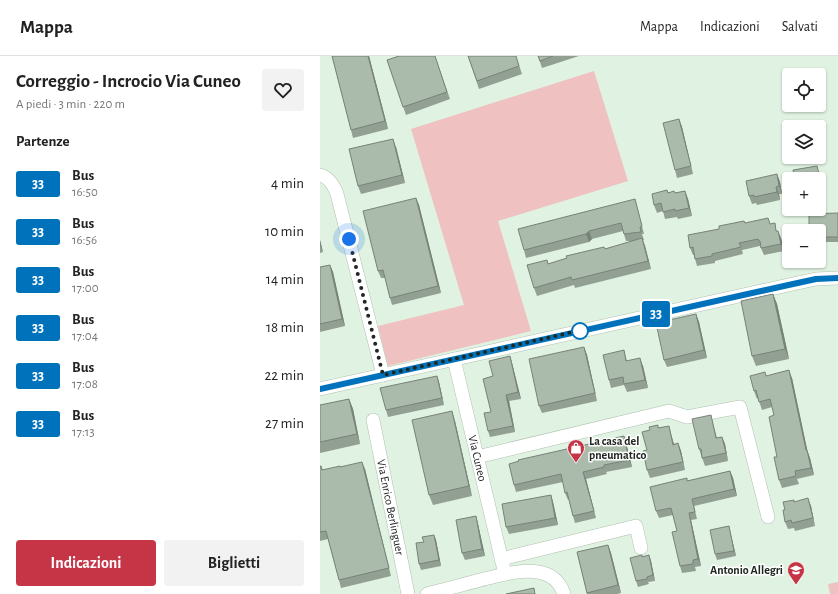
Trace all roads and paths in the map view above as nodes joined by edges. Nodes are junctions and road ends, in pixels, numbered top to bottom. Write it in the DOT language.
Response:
graph roads {
  1 [pos="322,176"];
  2 [pos="838,278"];
  3 [pos="454,359"];
  4 [pos="383,375"];
  5 [pos="320,389"];
  6 [pos="373,420"];
  7 [pos="477,457"];
  8 [pos="768,517"];
  9 [pos="641,548"];
  10 [pos="501,559"];
  11 [pos="505,574"];
  12 [pos="408,594"];
  13 [pos="427,594"];
  14 [pos="564,594"];
  1 -- 4 [label="street"];
  2 -- 3 [label="street"];
  3 -- 4 [label="street"];
  3 -- 7 [label="street, Via Cuneo"];
  4 -- 5 [label="street"];
  6 -- 12 [label="street, Via Enrico Berlinguer"];
  7 -- 8 [label="street"];
  7 -- 10 [label="street, Via Cuneo"];
  9 -- 10 [label="street"];
  10 -- 11 [label="street, Via Cuneo"];
  11 -- 13 [label="street"];
  11 -- 14 [label="street"];
}
